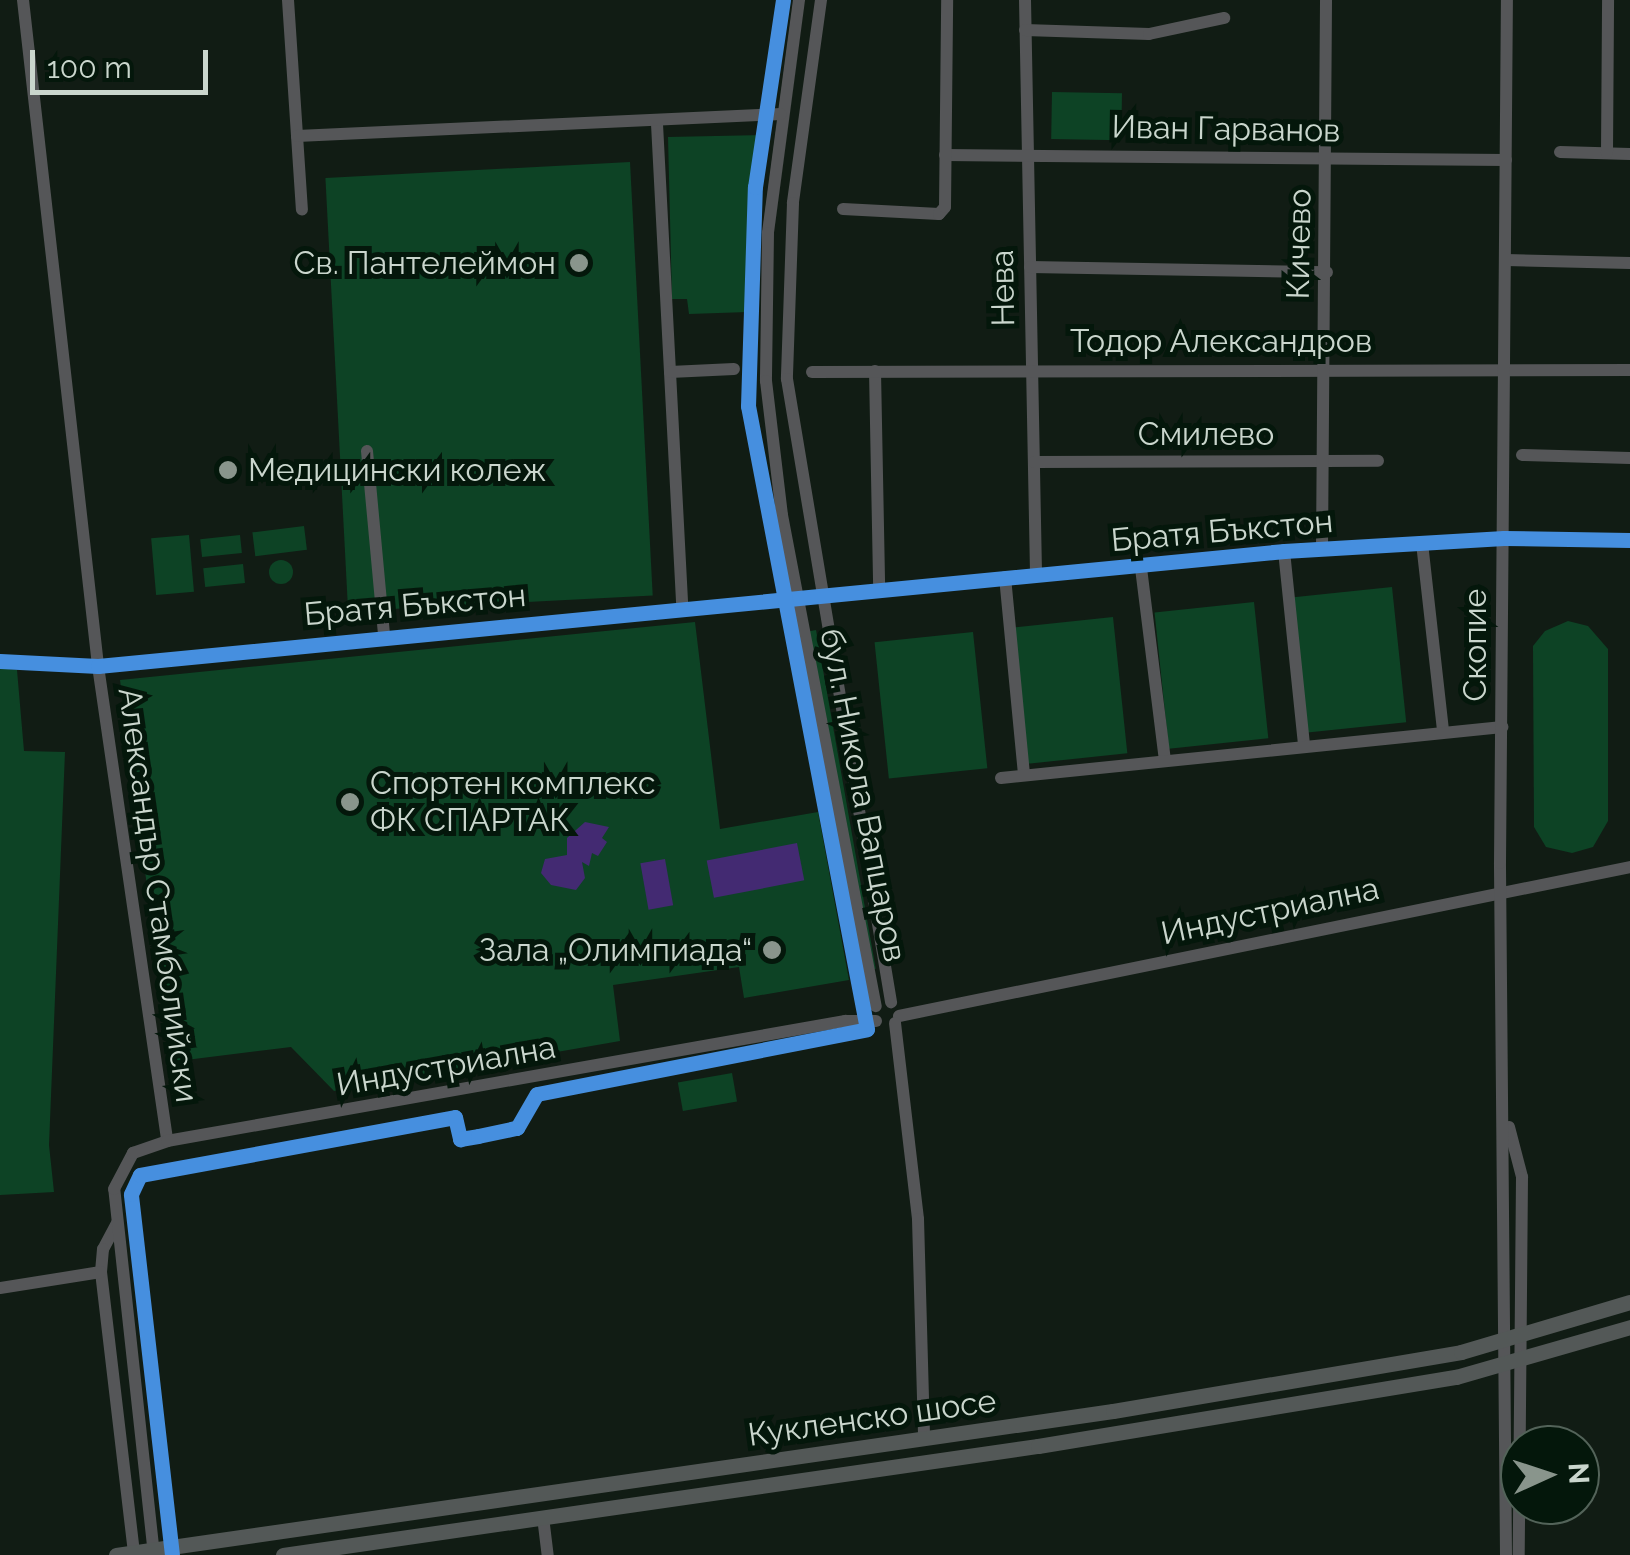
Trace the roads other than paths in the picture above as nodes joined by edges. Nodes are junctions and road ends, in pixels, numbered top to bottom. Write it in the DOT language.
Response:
graph roads {
  1 [pos="23,0"];
  2 [pos="288,0"];
  3 [pos="799,0"];
  4 [pos="821,0"];
  5 [pos="947,0"];
  6 [pos="1025,0"];
  7 [pos="1326,0"];
  8 [pos="1507,0"];
  9 [pos="1608,0"];
  10 [pos="1224,18"];
  11 [pos="1026,30"];
  12 [pos="781,114"];
  13 [pos="657,124"];
  14 [pos="298,136"];
  15 [pos="1560,152"];
  16 [pos="1607,153"];
  17 [pos="1630,154"];
  18 [pos="1028,155"];
  19 [pos="946,156"];
  20 [pos="1328,158"];
  21 [pos="1506,160"];
  22 [pos="844,209"];
  23 [pos="302,210"];
  24 [pos="1506,260"];
  25 [pos="1630,264"];
  26 [pos="1030,267"];
  27 [pos="1327,272"];
  28 [pos="734,368"];
  29 [pos="1032,368"];
  30 [pos="1322,368"];
  31 [pos="1505,370"];
  32 [pos="1630,370"];
  33 [pos="875,371"];
  34 [pos="670,372"];
  35 [pos="812,372"];
  36 [pos="367,451"];
  37 [pos="1522,455"];
  38 [pos="1630,458"];
  39 [pos="1378,461"];
  40 [pos="1034,462"];
  41 [pos="1320,462"];
  42 [pos="1504,538"];
  43 [pos="1630,540"];
  44 [pos="1422,542"];
  45 [pos="1322,548"];
  46 [pos="1284,551"];
  47 [pos="1141,568"];
  48 [pos="1036,575"];
  49 [pos="1005,577"];
  50 [pos="878,588"];
  51 [pos="821,594"];
  52 [pos="797,598"];
  53 [pos="682,608"];
  54 [pos="384,634"];
  55 [pos="0,661"];
  56 [pos="98,666"];
  57 [pos="1502,727"];
  58 [pos="1443,731"];
  59 [pos="1304,746"];
  60 [pos="1166,760"];
  61 [pos="1024,775"];
  62 [pos="1001,778"];
  63 [pos="1630,868"];
  64 [pos="1501,892"];
  65 [pos="886,1014"];
  66 [pos="1504,1110"];
  67 [pos="167,1141"];
  68 [pos="118,1223"];
  69 [pos="101,1272"];
  70 [pos="0,1288"];
  71 [pos="1630,1302"];
  72 [pos="1630,1327"];
  73 [pos="1525,1335"];
  74 [pos="1504,1341"];
  75 [pos="1524,1360"];
  76 [pos="1504,1366"];
  77 [pos="1507,1425"];
  78 [pos="1519,1425"];
  79 [pos="924,1438"];
  80 [pos="543,1518"];
  81 [pos="1510,1525"];
  82 [pos="1514,1525"];
  83 [pos="379,1548"];
  84 [pos="154,1552"];
  85 [pos="134,1554"];
  86 [pos="116,1555"];
  87 [pos="283,1555"];
  88 [pos="548,1555"];
  89 [pos="1506,1555"];
  90 [pos="1520,1555"];
  1 -- 56 [label="street, Александър Стамболийски"];
  2 -- 14 [label="street"];
  3 -- 12 [label="street, бул. Никола Вапцаров"];
  4 -- 51 [label="street, бул. Никола Вапцаров"];
  5 -- 19 [label="street"];
  6 -- 11 [label="street, Нева"];
  7 -- 20 [label="street, Кичево"];
  8 -- 21 [label="street, Скопие"];
  9 -- 16 [label="street"];
  10 -- 11 [label="street"];
  11 -- 18 [label="street, Нева"];
  12 -- 13 [label="street"];
  12 -- 52 [label="street, бул. Никола Вапцаров"];
  13 -- 14 [label="street"];
  13 -- 34 [label="street"];
  14 -- 23 [label="street"];
  15 -- 16 [label="street"];
  16 -- 17 [label="street"];
  18 -- 19 [label="street, Иван Гарванов"];
  18 -- 20 [label="street, Иван Гарванов"];
  18 -- 26 [label="street, Нева"];
  19 -- 22 [label="street"];
  20 -- 21 [label="street, Иван Гарванов"];
  20 -- 27 [label="street, Кичево"];
  21 -- 24 [label="street, Скопие"];
  24 -- 25 [label="street"];
  24 -- 31 [label="street, Скопие"];
  26 -- 27 [label="street"];
  26 -- 29 [label="street, Нева"];
  27 -- 30 [label="street, Кичево"];
  28 -- 34 [label="street"];
  29 -- 30 [label="street, Тодор Александров"];
  29 -- 33 [label="street, Тодор Александров"];
  29 -- 40 [label="street, Нева"];
  30 -- 31 [label="street, Тодор Александров"];
  30 -- 41 [label="street, Кичево"];
  31 -- 32 [label="street, Тодор Александров"];
  31 -- 42 [label="street, Скопие"];
  33 -- 35 [label="street, Тодор Александров"];
  33 -- 50 [label="street"];
  34 -- 53 [label="street"];
  36 -- 54 [label="street"];
  37 -- 38 [label="street"];
  39 -- 41 [label="street, Смилево"];
  40 -- 41 [label="street, Смилево"];
  40 -- 48 [label="street, Нева"];
  41 -- 45 [label="street, Кичево"];
  42 -- 43 [label="street, Братя Бъкстон"];
  42 -- 44 [label="street, Братя Бъкстон"];
  42 -- 57 [label="street, Скопие"];
  44 -- 45 [label="street, Братя Бъкстон"];
  44 -- 58 [label="street"];
  45 -- 46 [label="street, Братя Бъкстон"];
  46 -- 47 [label="street, Братя Бъкстон"];
  46 -- 59 [label="street"];
  47 -- 48 [label="street, Братя Бъкстон"];
  47 -- 60 [label="street"];
  48 -- 49 [label="street, Братя Бъкстон"];
  49 -- 50 [label="street, Братя Бъкстон"];
  49 -- 61 [label="street"];
  50 -- 51 [label="street, Братя Бъкстон"];
  51 -- 52 [label="street, Братя Бъкстон"];
  51 -- 65 [label="street, бул. Никола Вапцаров"];
  52 -- 53 [label="street, Братя Бъкстон"];
  52 -- 65 [label="street, бул. Никола Вапцаров"];
  53 -- 54 [label="street, Братя Бъкстон"];
  54 -- 56 [label="street, Братя Бъкстон"];
  55 -- 56 [label="street, Братя Бъкстон"];
  56 -- 67 [label="street, Александър Стамболийски"];
  57 -- 58 [label="street"];
  57 -- 64 [label="street, Скопие"];
  58 -- 59 [label="street"];
  59 -- 60 [label="street"];
  60 -- 61 [label="street"];
  61 -- 62 [label="street"];
  63 -- 64 [label="street, Индустриална"];
  64 -- 65 [label="street, Индустриална"];
  64 -- 66 [label="street, Скопие"];
  65 -- 67 [label="street, Индустриална"];
  65 -- 79 [label="street, бул. Никола Вапцаров"];
  66 -- 73 [label="street, Скопие"];
  66 -- 74 [label="street, Скопие"];
  67 -- 68 [label="street, Индустриална"];
  68 -- 69 [label="street, Индустриална"];
  68 -- 84 [label="street, Индустриална"];
  69 -- 70 [label="street"];
  69 -- 85 [label="street, Индустриална"];
  71 -- 73 [label="main road, Кукленско шосе"];
  72 -- 75 [label="main road, Кукленско шосе"];
  73 -- 74 [label="main road, Кукленско шосе"];
  73 -- 75 [label="street, Скопие"];
  74 -- 76 [label="street, Скопие"];
  74 -- 79 [label="main road, Кукленско шосе"];
  75 -- 76 [label="main road, Кукленско шосе"];
  75 -- 78 [label="street, Скопие"];
  76 -- 77 [label="street, Скопие"];
  76 -- 80 [label="main road, Кукленско шосе"];
  79 -- 84 [label="main road, Кукленско шосе"];
  80 -- 83 [label="main road, Кукленско шосе"];
  80 -- 88 [label="street"];
  81 -- 89 [label="street"];
  82 -- 90 [label="street, Скопие"];
  83 -- 87 [label="main road, Кукленско шосе"];
  84 -- 85 [label="main road, Кукленско шосе"];
  85 -- 86 [label="main road, Кукленско шосе"];
}
